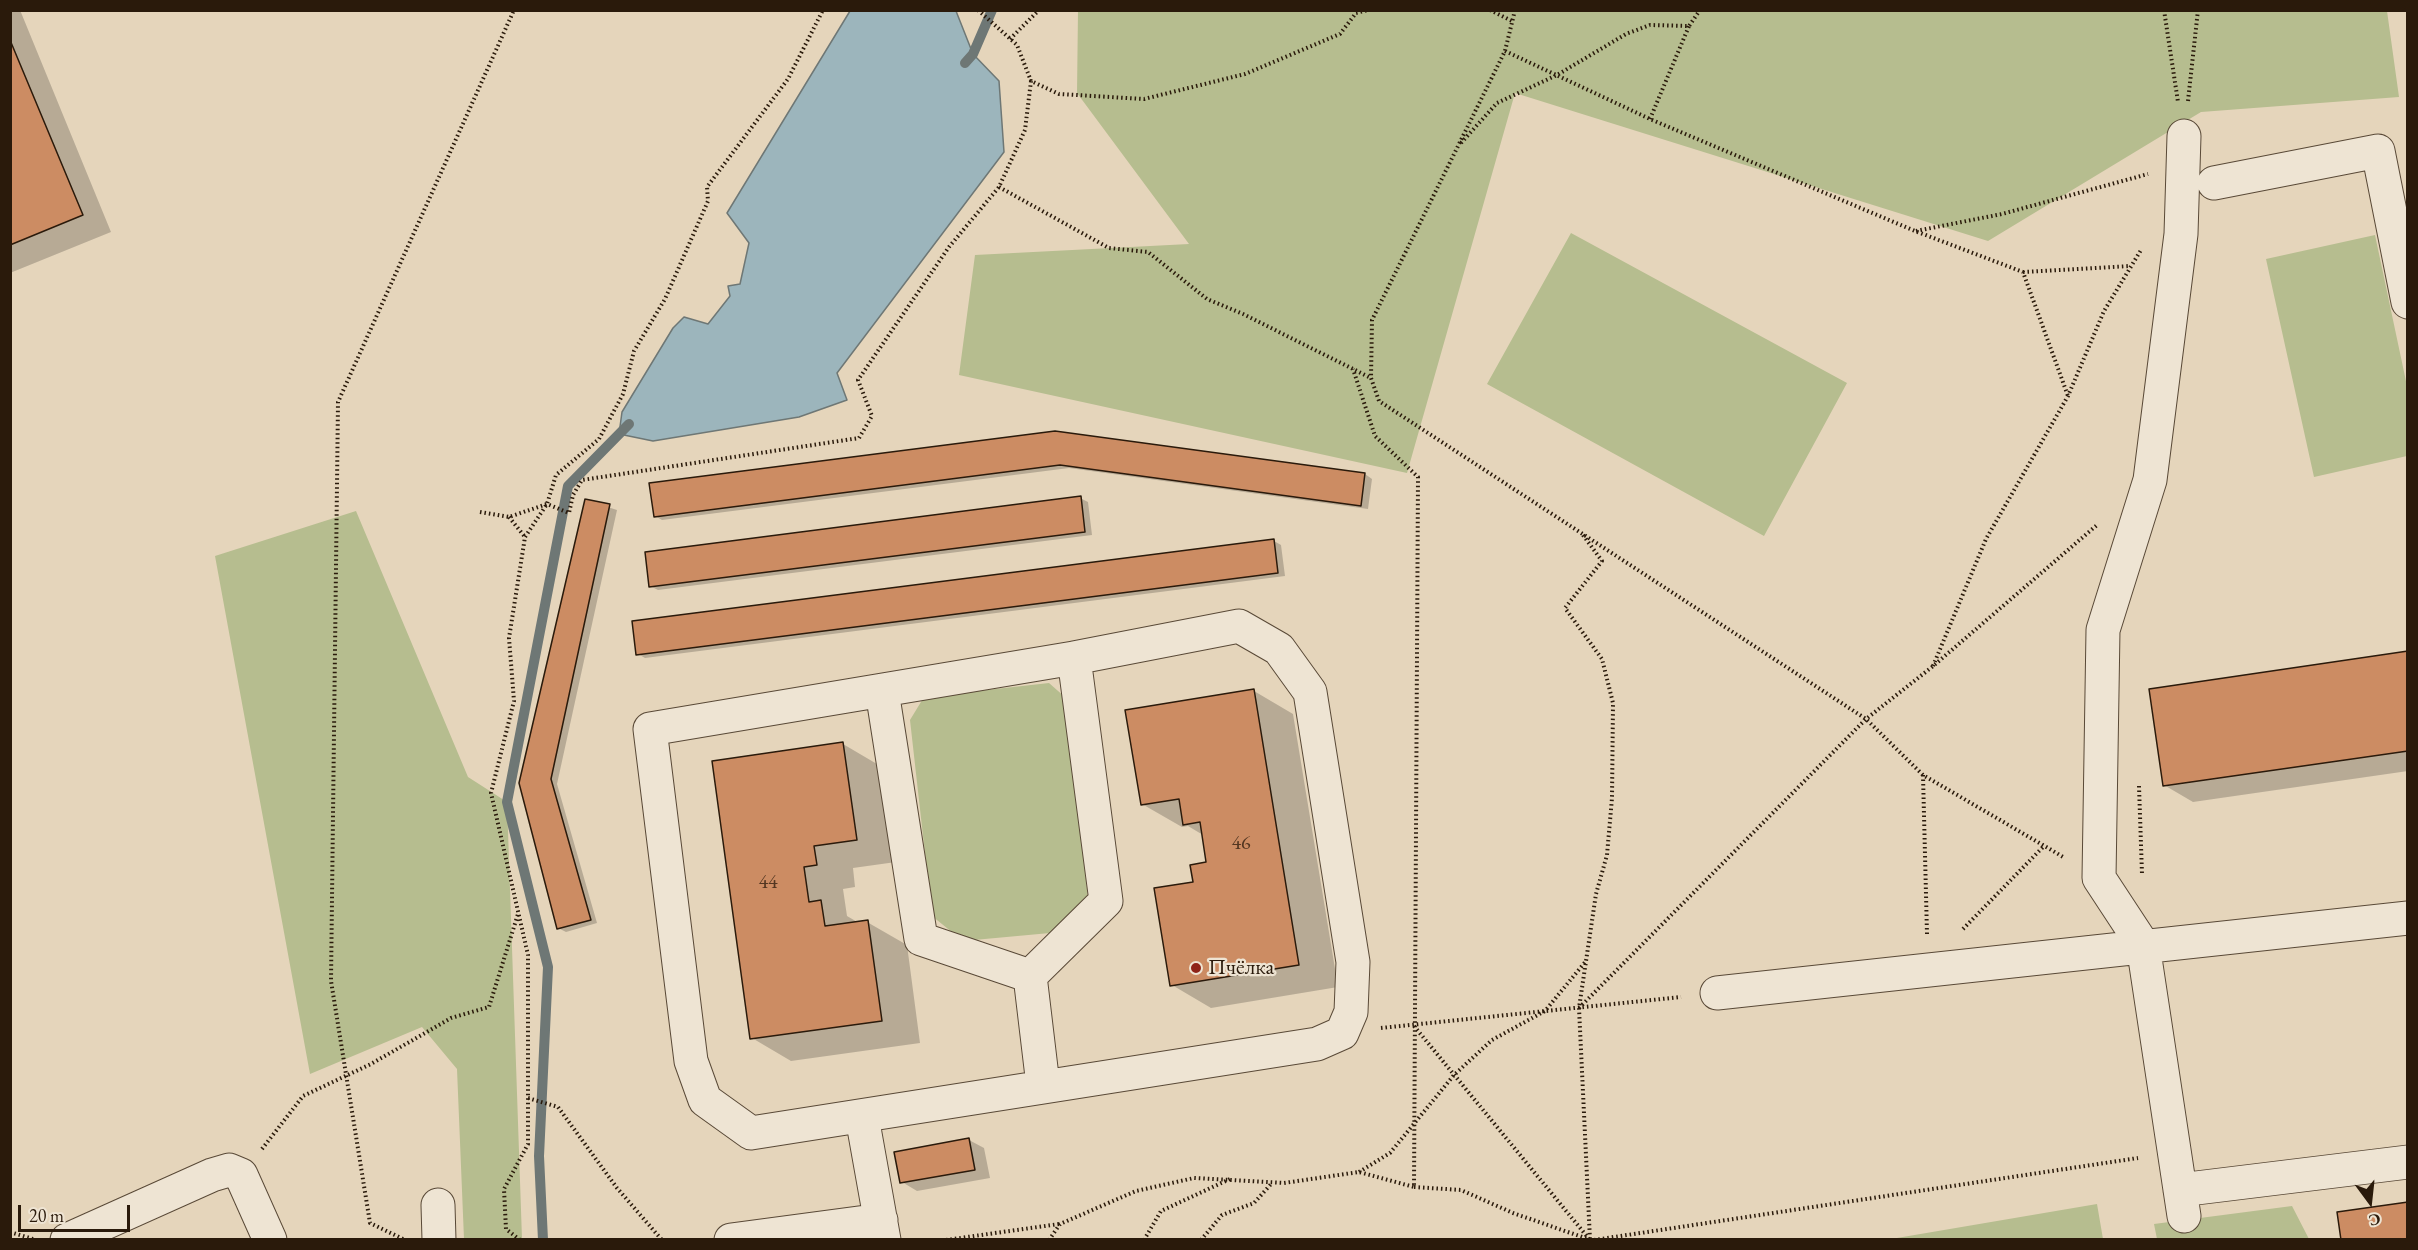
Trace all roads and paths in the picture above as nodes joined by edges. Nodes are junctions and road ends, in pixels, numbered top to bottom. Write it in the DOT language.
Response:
graph roads {
  1 [pos="514,10"];
  2 [pos="823,10"];
  3 [pos="978,10"];
  4 [pos="1039,10"];
  5 [pos="1368,10"];
  6 [pos="1490,10"];
  7 [pos="1515,10"];
  8 [pos="1700,10"];
  9 [pos="2164,10"];
  10 [pos="2198,10"];
  11 [pos="1512,21"];
  12 [pos="1689,26"];
  13 [pos="1010,39"];
  14 [pos="1505,51"];
  15 [pos="1557,75"];
  16 [pos="1032,81"];
  17 [pos="1650,119"];
  18 [pos="2184,136"];
  19 [pos="1457,148"];
  20 [pos="2214,183"];
  21 [pos="999,187"];
  22 [pos="1916,231"];
  23 [pos="2143,248"];
  24 [pos="2131,266"];
  25 [pos="2024,272"];
  26 [pos="2408,302"];
  27 [pos="1353,369"];
  28 [pos="1371,378"];
  29 [pos="2068,396"];
  30 [pos="547,504"];
  31 [pos="480,512"];
  32 [pos="509,516"];
  33 [pos="2105,519"];
  34 [pos="1581,533"];
  35 [pos="525,537"];
  36 [pos="1074,658"];
  37 [pos="1932,667"];
  38 [pos="882,691"];
  39 [pos="1866,719"];
  40 [pos="1923,775"];
  41 [pos="2139,783"];
  42 [pos="2044,846"];
  43 [pos="2142,875"];
  44 [pos="2099,878"];
  45 [pos="518,913"];
  46 [pos="2408,918"];
  47 [pos="2143,945"];
  48 [pos="1587,960"];
  49 [pos="1923,970"];
  50 [pos="1030,976"];
  51 [pos="1717,993"];
  52 [pos="1578,1008"];
  53 [pos="1545,1011"];
  54 [pos="1413,1025"];
  55 [pos="1342,1032"];
  56 [pos="1454,1075"];
  57 [pos="347,1076"];
  58 [pos="1043,1085"];
  59 [pos="528,1098"];
  60 [pos="862,1117"];
  61 [pos="1414,1124"];
  62 [pos="2175,1153"];
  63 [pos="2408,1162"];
  64 [pos="1359,1172"];
  65 [pos="241,1175"];
  66 [pos="1231,1179"];
  67 [pos="1273,1183"];
  68 [pos="1414,1187"];
  69 [pos="438,1205"];
  70 [pos="1060,1224"];
  71 [pos="882,1230"];
  72 [pos="10,1232"];
  73 [pos="777,1237"];
  74 [pos="33,1239"];
  75 [pos="67,1239"];
  76 [pos="270,1239"];
  77 [pos="405,1239"];
  78 [pos="439,1239"];
  79 [pos="520,1239"];
  80 [pos="662,1239"];
  81 [pos="731,1239"];
  82 [pos="946,1239"];
  83 [pos="1049,1239"];
  84 [pos="1144,1239"];
  85 [pos="1201,1239"];
  86 [pos="1590,1239"];
  1 -- 57 [label="path"];
  2 -- 30 [label="path"];
  3 -- 13 [label="path"];
  4 -- 13 [label="path"];
  5 -- 16 [label="path"];
  6 -- 11 [label="path"];
  7 -- 11 [label="path"];
  8 -- 12 [label="path"];
  9 -- 18 [label="path"];
  10 -- 18 [label="path"];
  11 -- 14 [label="path"];
  12 -- 15 [label="path"];
  12 -- 17 [label="path"];
  13 -- 16 [label="path"];
  14 -- 15 [label="path"];
  14 -- 19 [label="path"];
  15 -- 17 [label="path"];
  15 -- 19 [label="path"];
  16 -- 21 [label="path"];
  17 -- 22 [label="path"];
  18 -- 22 [label="path"];
  18 -- 44 [label="lane"];
  19 -- 28 [label="path"];
  20 -- 26 [label="lane"];
  21 -- 27 [label="path"];
  21 -- 30 [label="path"];
  22 -- 25 [label="path"];
  23 -- 24 [label="path"];
  24 -- 25 [label="path"];
  24 -- 29 [label="path"];
  25 -- 29 [label="path"];
  27 -- 28 [label="path"];
  27 -- 54 [label="path"];
  28 -- 34 [label="path"];
  29 -- 37 [label="path"];
  30 -- 32 [label="path"];
  30 -- 35 [label="path"];
  31 -- 32 [label="path"];
  32 -- 35 [label="path"];
  33 -- 37 [label="path"];
  34 -- 39 [label="path"];
  34 -- 48 [label="path"];
  35 -- 45 [label="path"];
  36 -- 38 [label="lane"];
  36 -- 50 [label="lane"];
  36 -- 55 [label="lane"];
  37 -- 39 [label="path"];
  38 -- 50 [label="lane"];
  38 -- 60 [label="lane"];
  39 -- 40 [label="path"];
  39 -- 52 [label="path"];
  40 -- 42 [label="path"];
  40 -- 49 [label="path"];
  41 -- 43 [label="path"];
  42 -- 44 [label="path"];
  42 -- 49 [label="path"];
  44 -- 47 [label="lane"];
  45 -- 57 [label="path"];
  45 -- 59 [label="path"];
  46 -- 47 [label="lane"];
  47 -- 49 [label="lane"];
  47 -- 62 [label="lane"];
  48 -- 52 [label="path"];
  48 -- 53 [label="path"];
  49 -- 51 [label="lane"];
  50 -- 58 [label="lane"];
  51 -- 52 [label="path"];
  52 -- 53 [label="path"];
  52 -- 86 [label="path"];
  53 -- 54 [label="path"];
  53 -- 56 [label="path"];
  54 -- 55 [label="path"];
  54 -- 56 [label="path"];
  54 -- 61 [label="path"];
  55 -- 58 [label="lane"];
  56 -- 61 [label="path"];
  56 -- 86 [label="path"];
  57 -- 65 [label="path"];
  57 -- 77 [label="path"];
  58 -- 60 [label="lane"];
  59 -- 79 [label="path"];
  59 -- 80 [label="path"];
  60 -- 71 [label="lane"];
  61 -- 64 [label="path"];
  61 -- 68 [label="path"];
  62 -- 63 [label="lane"];
  62 -- 86 [label="path"];
  64 -- 67 [label="path"];
  64 -- 68 [label="path"];
  65 -- 75 [label="lane"];
  65 -- 76 [label="lane"];
  66 -- 67 [label="path"];
  66 -- 70 [label="path"];
  66 -- 84 [label="path"];
  67 -- 85 [label="path"];
  68 -- 86 [label="path"];
  69 -- 78 [label="lane"];
  70 -- 82 [label="path"];
  70 -- 83 [label="path"];
  71 -- 73 [label="lane"];
  72 -- 74 [label="path"];
  73 -- 81 [label="lane"];
}
